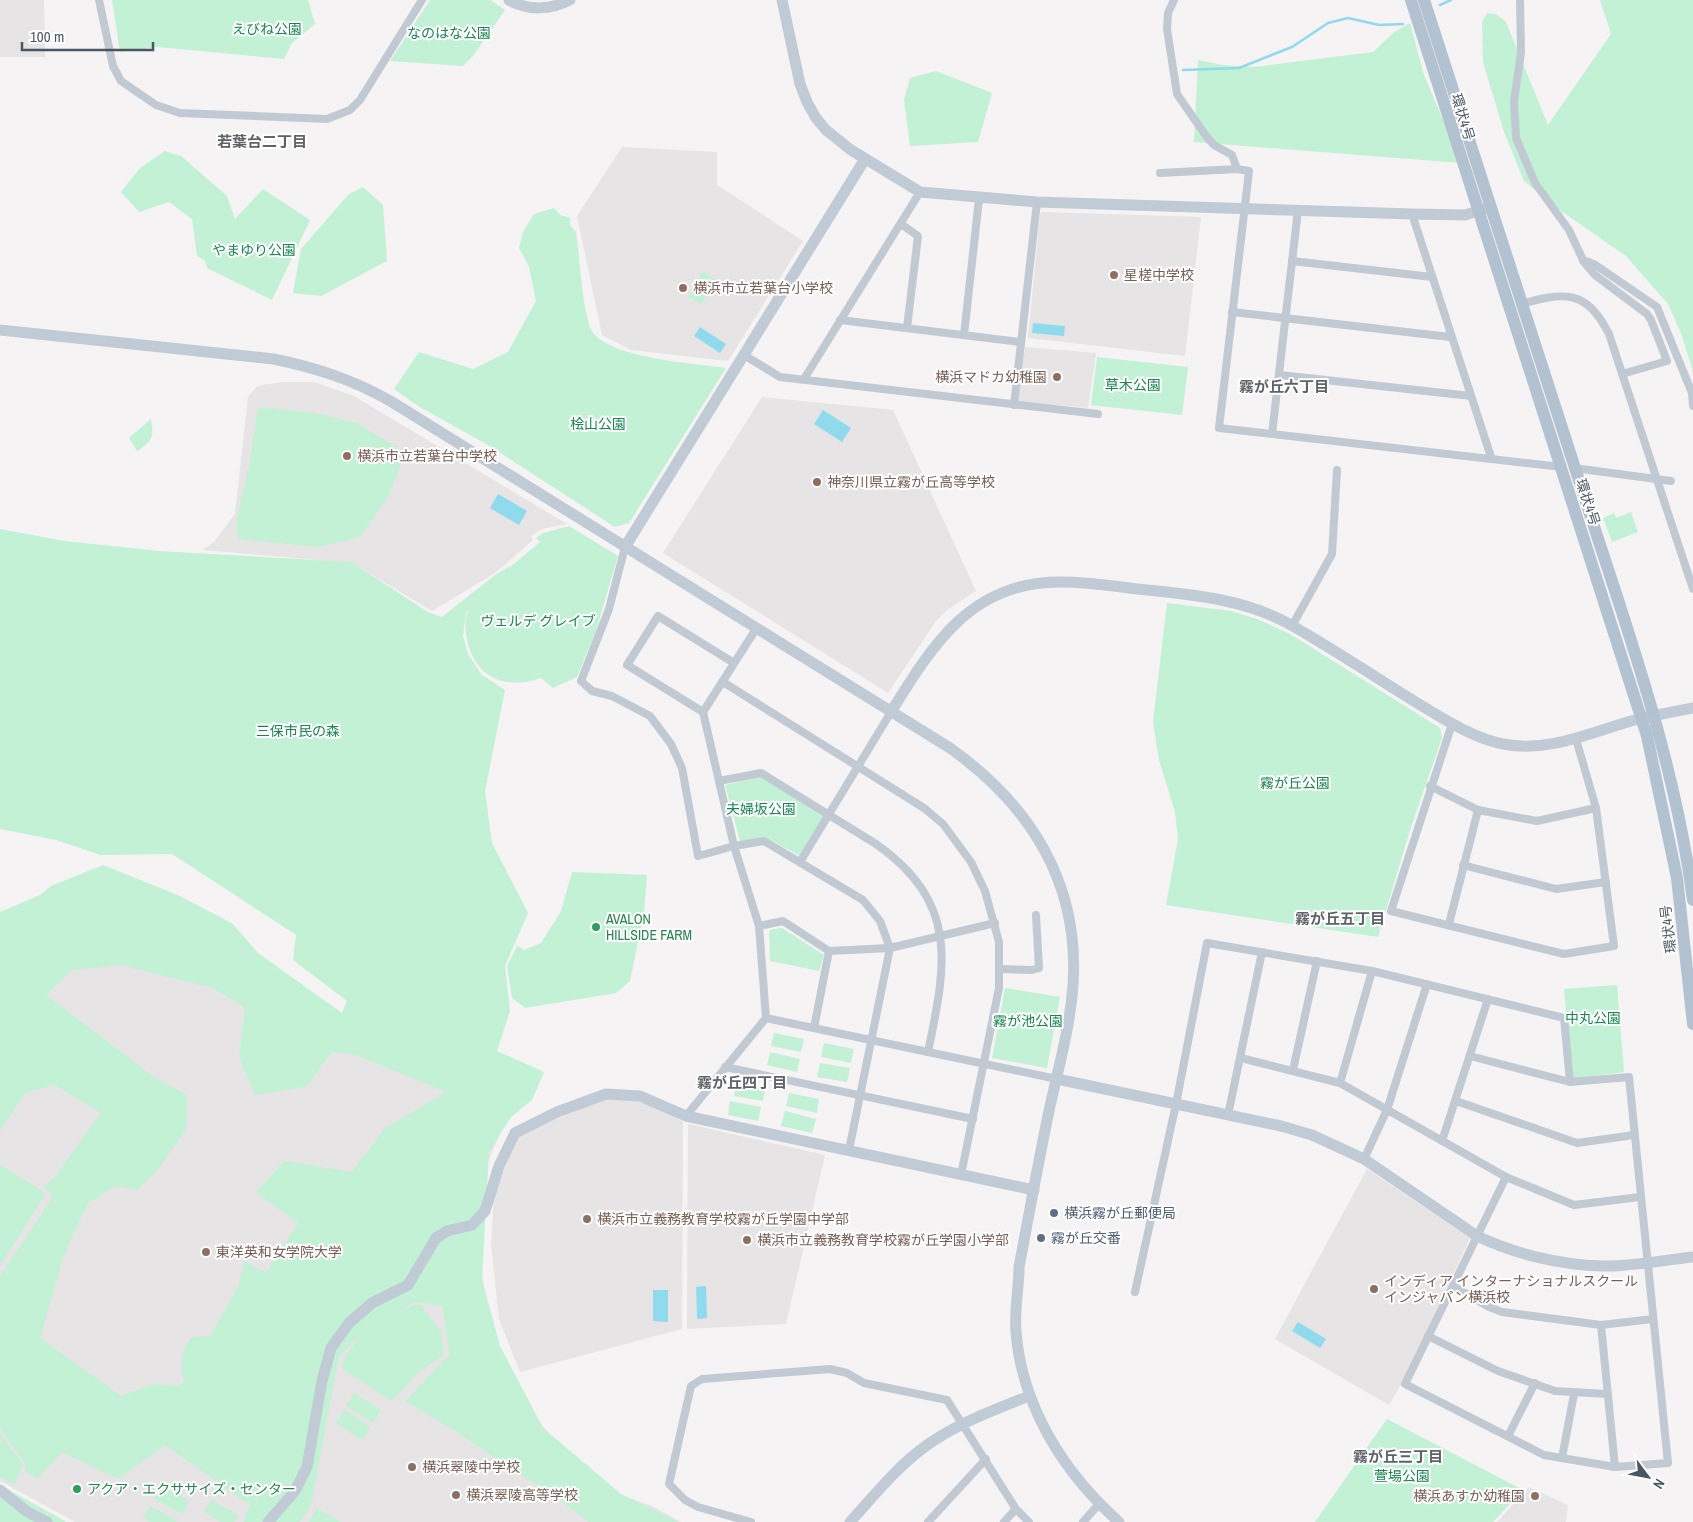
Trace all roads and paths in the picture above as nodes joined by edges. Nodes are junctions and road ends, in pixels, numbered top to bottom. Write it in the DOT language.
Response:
graph roads {
  1 [pos="99,0"];
  2 [pos="422,0"];
  3 [pos="509,0"];
  4 [pos="570,0"];
  5 [pos="782,0"];
  6 [pos="1174,0"];
  7 [pos="1411,0"];
  8 [pos="1424,0"];
  9 [pos="1520,0"];
  10 [pos="865,159"];
  11 [pos="1237,169"];
  12 [pos="1160,173"];
  13 [pos="920,192"];
  14 [pos="979,198"];
  15 [pos="1037,202"];
  16 [pos="1244,208"];
  17 [pos="1298,210"];
  18 [pos="1483,210"];
  19 [pos="1412,214"];
  20 [pos="901,224"];
  21 [pos="1583,260"];
  22 [pos="1292,261"];
  23 [pos="1432,277"];
  24 [pos="1521,304"];
  25 [pos="1232,312"];
  26 [pos="1286,318"];
  27 [pos="840,320"];
  28 [pos="907,328"];
  29 [pos="0,330"];
  30 [pos="964,335"];
  31 [pos="1450,336"];
  32 [pos="1020,342"];
  33 [pos="744,354"];
  34 [pos="1622,374"];
  35 [pos="1280,375"];
  36 [pos="804,379"];
  37 [pos="1470,396"];
  38 [pos="1014,405"];
  39 [pos="1693,406"];
  40 [pos="1098,414"];
  41 [pos="1272,434"];
  42 [pos="1491,457"];
  43 [pos="1560,467"];
  44 [pos="1575,468"];
  45 [pos="1337,470"];
  46 [pos="1657,478"];
  47 [pos="1671,481"];
  48 [pos="625,547"];
  49 [pos="1693,589"];
  50 [pos="1292,626"];
  51 [pos="756,629"];
  52 [pos="734,663"];
  53 [pos="723,682"];
  54 [pos="1693,708"];
  55 [pos="703,712"];
  56 [pos="891,712"];
  57 [pos="1655,716"];
  58 [pos="1642,719"];
  59 [pos="1452,724"];
  60 [pos="1576,739"];
  61 [pos="859,766"];
  62 [pos="719,781"];
  63 [pos="1430,786"];
  64 [pos="1596,808"];
  65 [pos="1478,810"];
  66 [pos="829,813"];
  67 [pos="734,846"];
  68 [pos="800,862"];
  69 [pos="1463,865"];
  70 [pos="1606,882"];
  71 [pos="1693,900"];
  72 [pos="1036,915"];
  73 [pos="994,923"];
  74 [pos="1449,924"];
  75 [pos="759,926"];
  76 [pos="941,935"];
  77 [pos="890,948"];
  78 [pos="829,951"];
  79 [pos="1262,952"];
  80 [pos="1317,960"];
  81 [pos="1000,969"];
  82 [pos="1372,971"];
  83 [pos="1427,984"];
  84 [pos="1691,985"];
  85 [pos="1488,999"];
  86 [pos="766,1018"];
  87 [pos="1693,1024"];
  88 [pos="814,1028"];
  89 [pos="871,1040"];
  90 [pos="928,1052"];
  91 [pos="1470,1056"];
  92 [pos="1241,1058"];
  93 [pos="985,1065"];
  94 [pos="725,1068"];
  95 [pos="1293,1070"];
  96 [pos="1057,1079"];
  97 [pos="1570,1082"];
  98 [pos="1340,1083"];
  99 [pos="860,1096"];
  100 [pos="1456,1101"];
  101 [pos="1176,1104"];
  102 [pos="1387,1110"];
  103 [pos="1228,1115"];
  104 [pos="686,1116"];
  105 [pos="973,1119"];
  106 [pos="1634,1135"];
  107 [pos="1442,1141"];
  108 [pos="849,1150"];
  109 [pos="1364,1159"];
  110 [pos="961,1175"];
  111 [pos="1506,1177"];
  112 [pos="1034,1190"];
  113 [pos="1640,1197"];
  114 [pos="1477,1236"];
  115 [pos="1693,1257"];
  116 [pos="1648,1262"];
  117 [pos="1453,1286"];
  118 [pos="1135,1292"];
  119 [pos="1653,1319"];
  120 [pos="1601,1325"];
  121 [pos="1428,1336"];
  122 [pos="1536,1382"];
  123 [pos="1574,1394"];
  124 [pos="1607,1394"];
  125 [pos="1029,1396"];
  126 [pos="963,1423"];
  127 [pos="1508,1436"];
  128 [pos="1562,1458"];
  129 [pos="986,1459"];
  130 [pos="1615,1467"];
  131 [pos="0,1490"];
  132 [pos="1099,1504"];
  133 [pos="1016,1510"];
  134 [pos="47,1522"];
  135 [pos="268,1522"];
  136 [pos="751,1522"];
  137 [pos="850,1522"];
  138 [pos="928,1522"];
  139 [pos="1004,1522"];
  140 [pos="1029,1522"];
  141 [pos="1083,1522"];
  142 [pos="1119,1522"];
  1 -- 2 [label="street"];
  3 -- 4 [label="street"];
  5 -- 10 [label="street"];
  6 -- 11 [label="street"];
  7 -- 18 [label="main road, 環状4号"];
  8 -- 18 [label="main road, 環状4号"];
  9 -- 21 [label="street"];
  10 -- 13 [label="street"];
  10 -- 33 [label="street"];
  11 -- 12 [label="street"];
  11 -- 16 [label="street"];
  13 -- 14 [label="street"];
  13 -- 20 [label="street"];
  14 -- 15 [label="street"];
  14 -- 30 [label="street"];
  15 -- 16 [label="street"];
  15 -- 32 [label="street"];
  16 -- 17 [label="street"];
  16 -- 25 [label="street"];
  17 -- 19 [label="street"];
  17 -- 22 [label="street"];
  18 -- 19 [label="street"];
  18 -- 24 [label="main road, 環状4号"];
  18 -- 43 [label="main road, 環状4号"];
  19 -- 23 [label="street"];
  20 -- 27 [label="street"];
  20 -- 28 [label="street"];
  21 -- 34 [label="street"];
  21 -- 39 [label="street"];
  22 -- 23 [label="street"];
  22 -- 26 [label="street"];
  23 -- 31 [label="street"];
  24 -- 34 [label="street"];
  24 -- 44 [label="main road, 環状4号"];
  25 -- 26 [label="street"];
  25 -- 41 [label="street"];
  26 -- 31 [label="street"];
  26 -- 35 [label="street"];
  27 -- 28 [label="street"];
  27 -- 36 [label="street"];
  28 -- 30 [label="street"];
  29 -- 48 [label="street"];
  30 -- 32 [label="street"];
  31 -- 37 [label="street"];
  32 -- 38 [label="street"];
  33 -- 36 [label="street"];
  33 -- 48 [label="street"];
  34 -- 46 [label="street"];
  35 -- 37 [label="street"];
  35 -- 41 [label="street"];
  36 -- 38 [label="street"];
  37 -- 42 [label="street"];
  38 -- 40 [label="street"];
  41 -- 42 [label="street"];
  42 -- 43 [label="street"];
  43 -- 44 [label="street"];
  43 -- 58 [label="main road, 環状4号"];
  44 -- 46 [label="street"];
  44 -- 57 [label="main road, 環状4号"];
  45 -- 50 [label="street"];
  46 -- 47 [label="street"];
  46 -- 49 [label="street"];
  48 -- 51 [label="street"];
  48 -- 67 [label="street"];
  50 -- 56 [label="street"];
  50 -- 59 [label="street"];
  51 -- 52 [label="street"];
  51 -- 56 [label="street"];
  52 -- 53 [label="street"];
  52 -- 55 [label="street"];
  53 -- 55 [label="street"];
  53 -- 61 [label="street"];
  54 -- 57 [label="street"];
  55 -- 62 [label="street"];
  56 -- 61 [label="street"];
  56 -- 96 [label="street"];
  57 -- 58 [label="street"];
  57 -- 71 [label="main road, 環状4号"];
  58 -- 60 [label="street"];
  58 -- 84 [label="main road, 環状4号"];
  59 -- 60 [label="street"];
  59 -- 63 [label="street"];
  60 -- 64 [label="street"];
  61 -- 66 [label="street"];
  61 -- 73 [label="street"];
  62 -- 66 [label="street"];
  62 -- 67 [label="street"];
  63 -- 65 [label="street"];
  63 -- 74 [label="street"];
  64 -- 65 [label="street"];
  64 -- 70 [label="street"];
  65 -- 69 [label="street"];
  66 -- 68 [label="street"];
  66 -- 76 [label="street"];
  67 -- 68 [label="street"];
  67 -- 75 [label="street"];
  68 -- 77 [label="street"];
  69 -- 70 [label="street"];
  69 -- 74 [label="street"];
  70 -- 74 [label="street"];
  72 -- 81 [label="street"];
  73 -- 76 [label="street"];
  73 -- 81 [label="street"];
  75 -- 78 [label="street"];
  75 -- 86 [label="street"];
  76 -- 77 [label="street"];
  76 -- 90 [label="street"];
  77 -- 78 [label="street"];
  77 -- 89 [label="street"];
  78 -- 88 [label="street"];
  79 -- 80 [label="street"];
  79 -- 92 [label="street"];
  79 -- 101 [label="street"];
  80 -- 82 [label="street"];
  80 -- 95 [label="street"];
  81 -- 93 [label="street"];
  82 -- 83 [label="street"];
  82 -- 98 [label="street"];
  83 -- 85 [label="street"];
  83 -- 102 [label="street"];
  84 -- 87 [label="main road, 環状4号"];
  85 -- 91 [label="street"];
  85 -- 97 [label="street"];
  86 -- 88 [label="street"];
  86 -- 94 [label="street"];
  88 -- 89 [label="street"];
  89 -- 90 [label="street"];
  89 -- 99 [label="street"];
  90 -- 93 [label="street"];
  91 -- 97 [label="street"];
  91 -- 100 [label="street"];
  92 -- 95 [label="street"];
  92 -- 103 [label="street"];
  93 -- 96 [label="street"];
  93 -- 105 [label="street"];
  94 -- 99 [label="street"];
  94 -- 104 [label="street"];
  95 -- 98 [label="street"];
  96 -- 101 [label="street"];
  96 -- 112 [label="street"];
  97 -- 106 [label="street"];
  98 -- 102 [label="street"];
  99 -- 105 [label="street"];
  99 -- 108 [label="street"];
  100 -- 106 [label="street"];
  100 -- 107 [label="street"];
  101 -- 103 [label="street"];
  101 -- 118 [label="street"];
  102 -- 107 [label="street"];
  102 -- 109 [label="street"];
  103 -- 109 [label="street"];
  104 -- 108 [label="street"];
  104 -- 135 [label="street"];
  105 -- 110 [label="street"];
  106 -- 113 [label="street"];
  107 -- 111 [label="street"];
  108 -- 110 [label="street"];
  109 -- 114 [label="street"];
  110 -- 112 [label="street"];
  111 -- 113 [label="street"];
  111 -- 114 [label="street"];
  112 -- 125 [label="street"];
  113 -- 116 [label="street"];
  114 -- 116 [label="street"];
  114 -- 117 [label="street"];
  115 -- 116 [label="street"];
  116 -- 119 [label="street"];
  117 -- 120 [label="street"];
  117 -- 121 [label="street"];
  119 -- 120 [label="street"];
  119 -- 130 [label="street"];
  120 -- 124 [label="street"];
  121 -- 122 [label="street"];
  121 -- 127 [label="street"];
  122 -- 123 [label="street"];
  122 -- 127 [label="street"];
  123 -- 124 [label="street"];
  123 -- 128 [label="street"];
  124 -- 130 [label="street"];
  125 -- 126 [label="street"];
  125 -- 132 [label="street"];
  126 -- 129 [label="street"];
  126 -- 136 [label="street"];
  126 -- 137 [label="street"];
  127 -- 128 [label="street"];
  128 -- 130 [label="street"];
  129 -- 133 [label="street"];
  129 -- 138 [label="street"];
  131 -- 134 [label="street"];
  132 -- 141 [label="street"];
  132 -- 142 [label="street"];
  133 -- 139 [label="street"];
  133 -- 140 [label="street"];
}
